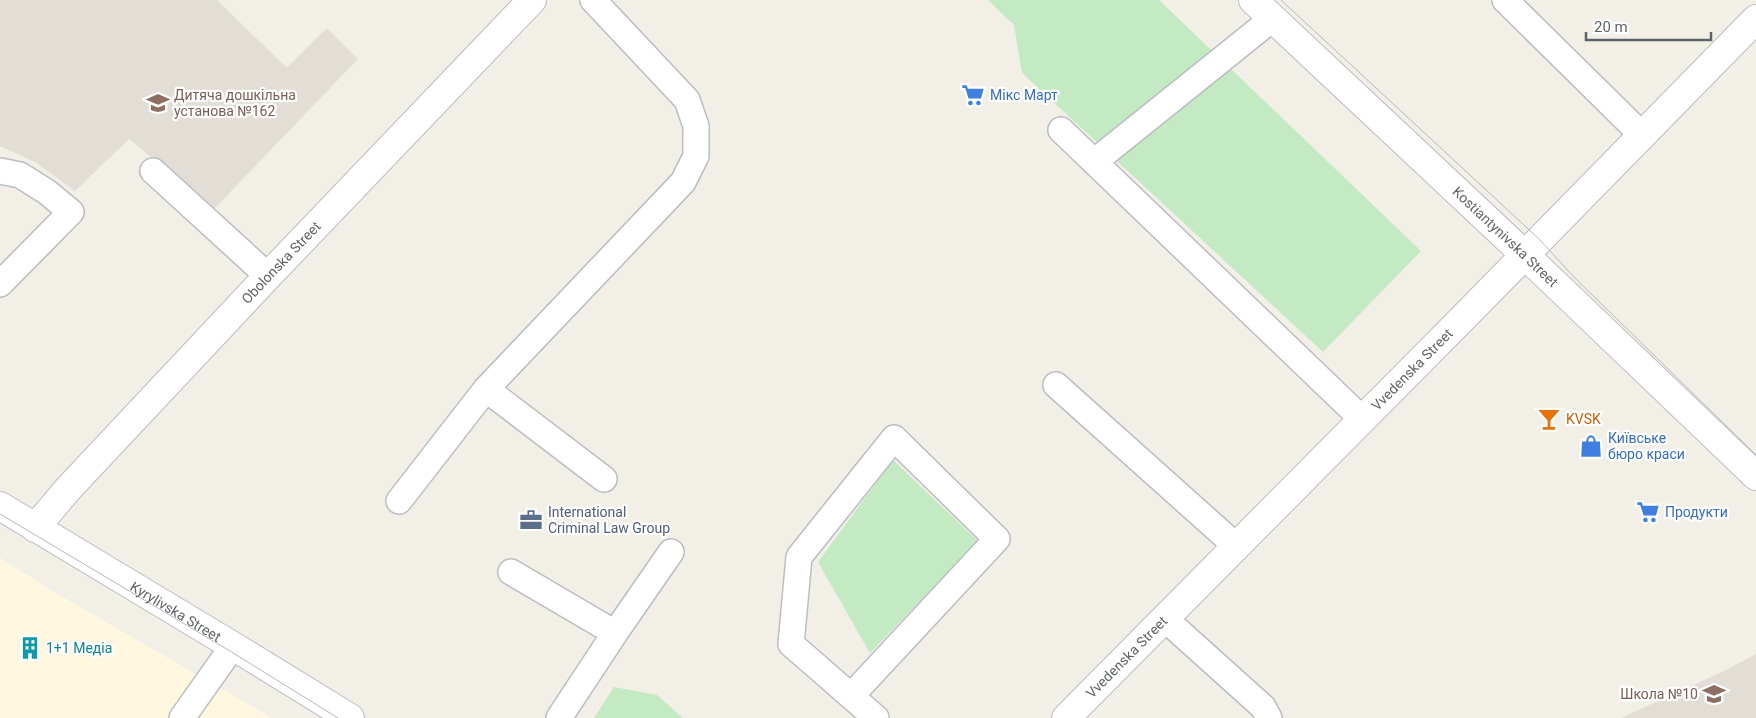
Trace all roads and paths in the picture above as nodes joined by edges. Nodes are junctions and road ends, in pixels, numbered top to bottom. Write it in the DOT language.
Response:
graph roads {
  1 [pos="532,0"];
  2 [pos="593,0"];
  3 [pos="1253,0"];
  4 [pos="1505,0"];
  5 [pos="1272,18"];
  6 [pos="1756,19"];
  7 [pos="1060,130"];
  8 [pos="1642,135"];
  9 [pos="1094,162"];
  10 [pos="0,171"];
  11 [pos="153,171"];
  12 [pos="1524,254"];
  13 [pos="268,276"];
  14 [pos="0,284"];
  15 [pos="1056,385"];
  16 [pos="486,389"];
  17 [pos="1362,419"];
  18 [pos="1756,476"];
  19 [pos="604,479"];
  20 [pos="399,500"];
  21 [pos="0,506"];
  22 [pos="35,528"];
  23 [pos="1236,546"];
  24 [pos="671,552"];
  25 [pos="511,572"];
  26 [pos="1164,618"];
  27 [pos="615,633"];
  28 [pos="233,646"];
  29 [pos="851,696"];
  30 [pos="182,718"];
  31 [pos="350,718"];
  32 [pos="559,718"];
  33 [pos="876,718"];
  34 [pos="1066,718"];
  35 [pos="1270,718"];
  1 -- 13 [label="street, Obolonska Street"];
  2 -- 16 [label="lane"];
  3 -- 5 [label="street, Kostiantynivska Street"];
  4 -- 8 [label="lane"];
  5 -- 9 [label="lane"];
  5 -- 12 [label="street, Kostiantynivska Street"];
  6 -- 8 [label="street, Vvedenska Street"];
  7 -- 9 [label="lane"];
  8 -- 12 [label="street, Vvedenska Street"];
  9 -- 17 [label="lane"];
  10 -- 14 [label="lane"];
  11 -- 13 [label="lane"];
  12 -- 17 [label="street, Vvedenska Street"];
  12 -- 18 [label="street, Kostiantynivska Street"];
  13 -- 22 [label="street, Obolonska Street"];
  15 -- 23 [label="lane"];
  16 -- 19 [label="lane"];
  16 -- 20 [label="lane"];
  17 -- 23 [label="street, Vvedenska Street"];
  21 -- 22 [label="street, Kyrylivska Street"];
  22 -- 28 [label="street, Kyrylivska Street"];
  23 -- 26 [label="street, Vvedenska Street"];
  24 -- 27 [label="lane"];
  25 -- 27 [label="lane"];
  26 -- 34 [label="street, Vvedenska Street"];
  26 -- 35 [label="lane"];
  27 -- 32 [label="lane"];
  28 -- 30 [label="lane"];
  28 -- 31 [label="street, Kyrylivska Street"];
  29 -- 29 [label="lane"];
  29 -- 33 [label="lane"];
}
